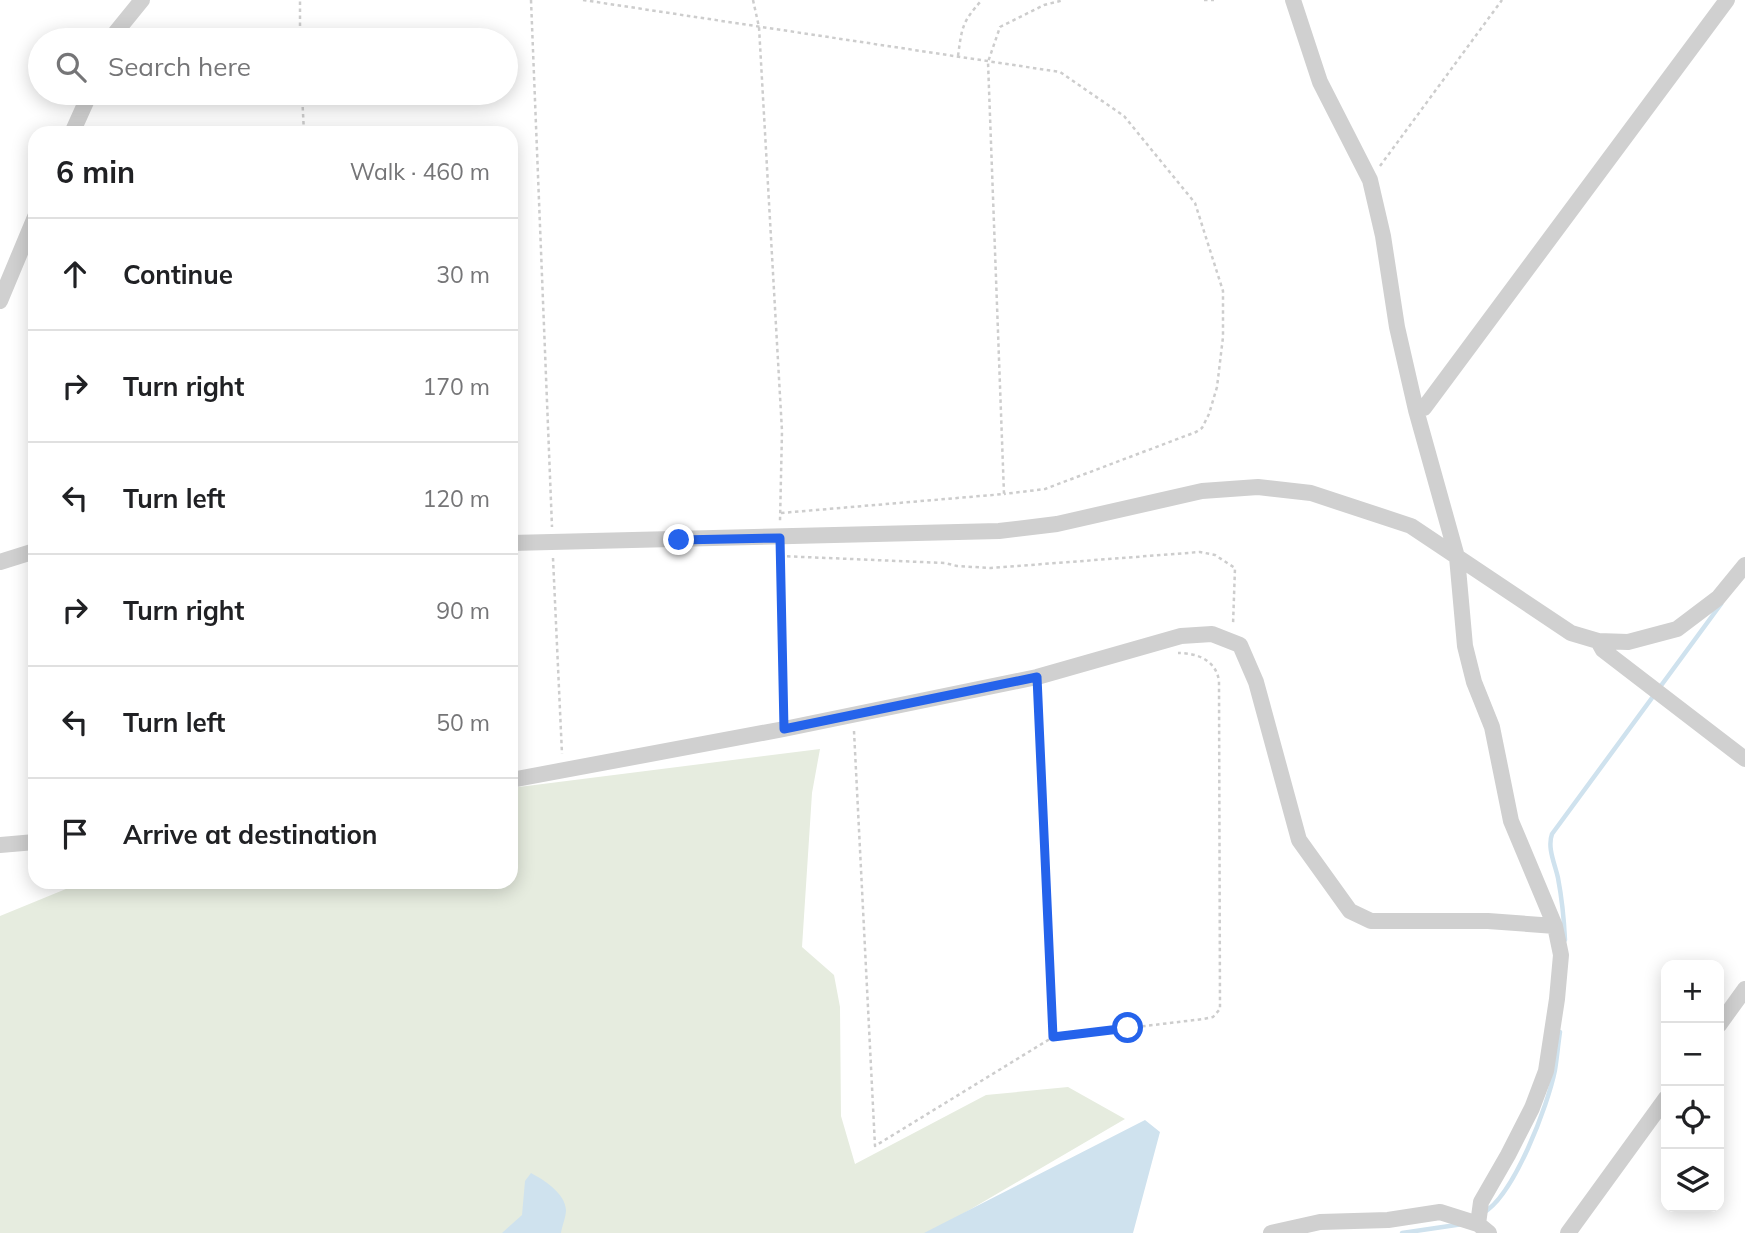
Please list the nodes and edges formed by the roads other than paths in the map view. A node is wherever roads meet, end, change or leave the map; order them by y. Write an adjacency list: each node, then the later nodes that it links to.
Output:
1 (142, 0): 4 (street)
2 (1293, 0): 9 (street)
3 (1727, 0): 9 (street)
4 (119, 28)
5 (85, 105): 6 (street)
6 (75, 126)
7 (28, 234): 8 (street)
8 (0, 301)
9 (1416, 410): 12 (street)
10 (518, 542): 12 (street)
11 (28, 553): 13 (street)
12 (1457, 557): 15 (street); 20 (street)
13 (0, 562)
14 (1745, 565): 15 (street)
15 (1598, 641): 16 (street)
16 (1745, 759)
17 (518, 778): 20 (street)
18 (28, 843): 19 (street)
19 (0, 845)
20 (1555, 926): 25 (street)
21 (1745, 989): 22 (street)
22 (1720, 1023)
23 (1661, 1105): 27 (street)
24 (1345, 1228): 25 (street); 26 (street)
25 (1484, 1228)
26 (1271, 1233)
27 (1568, 1233)

